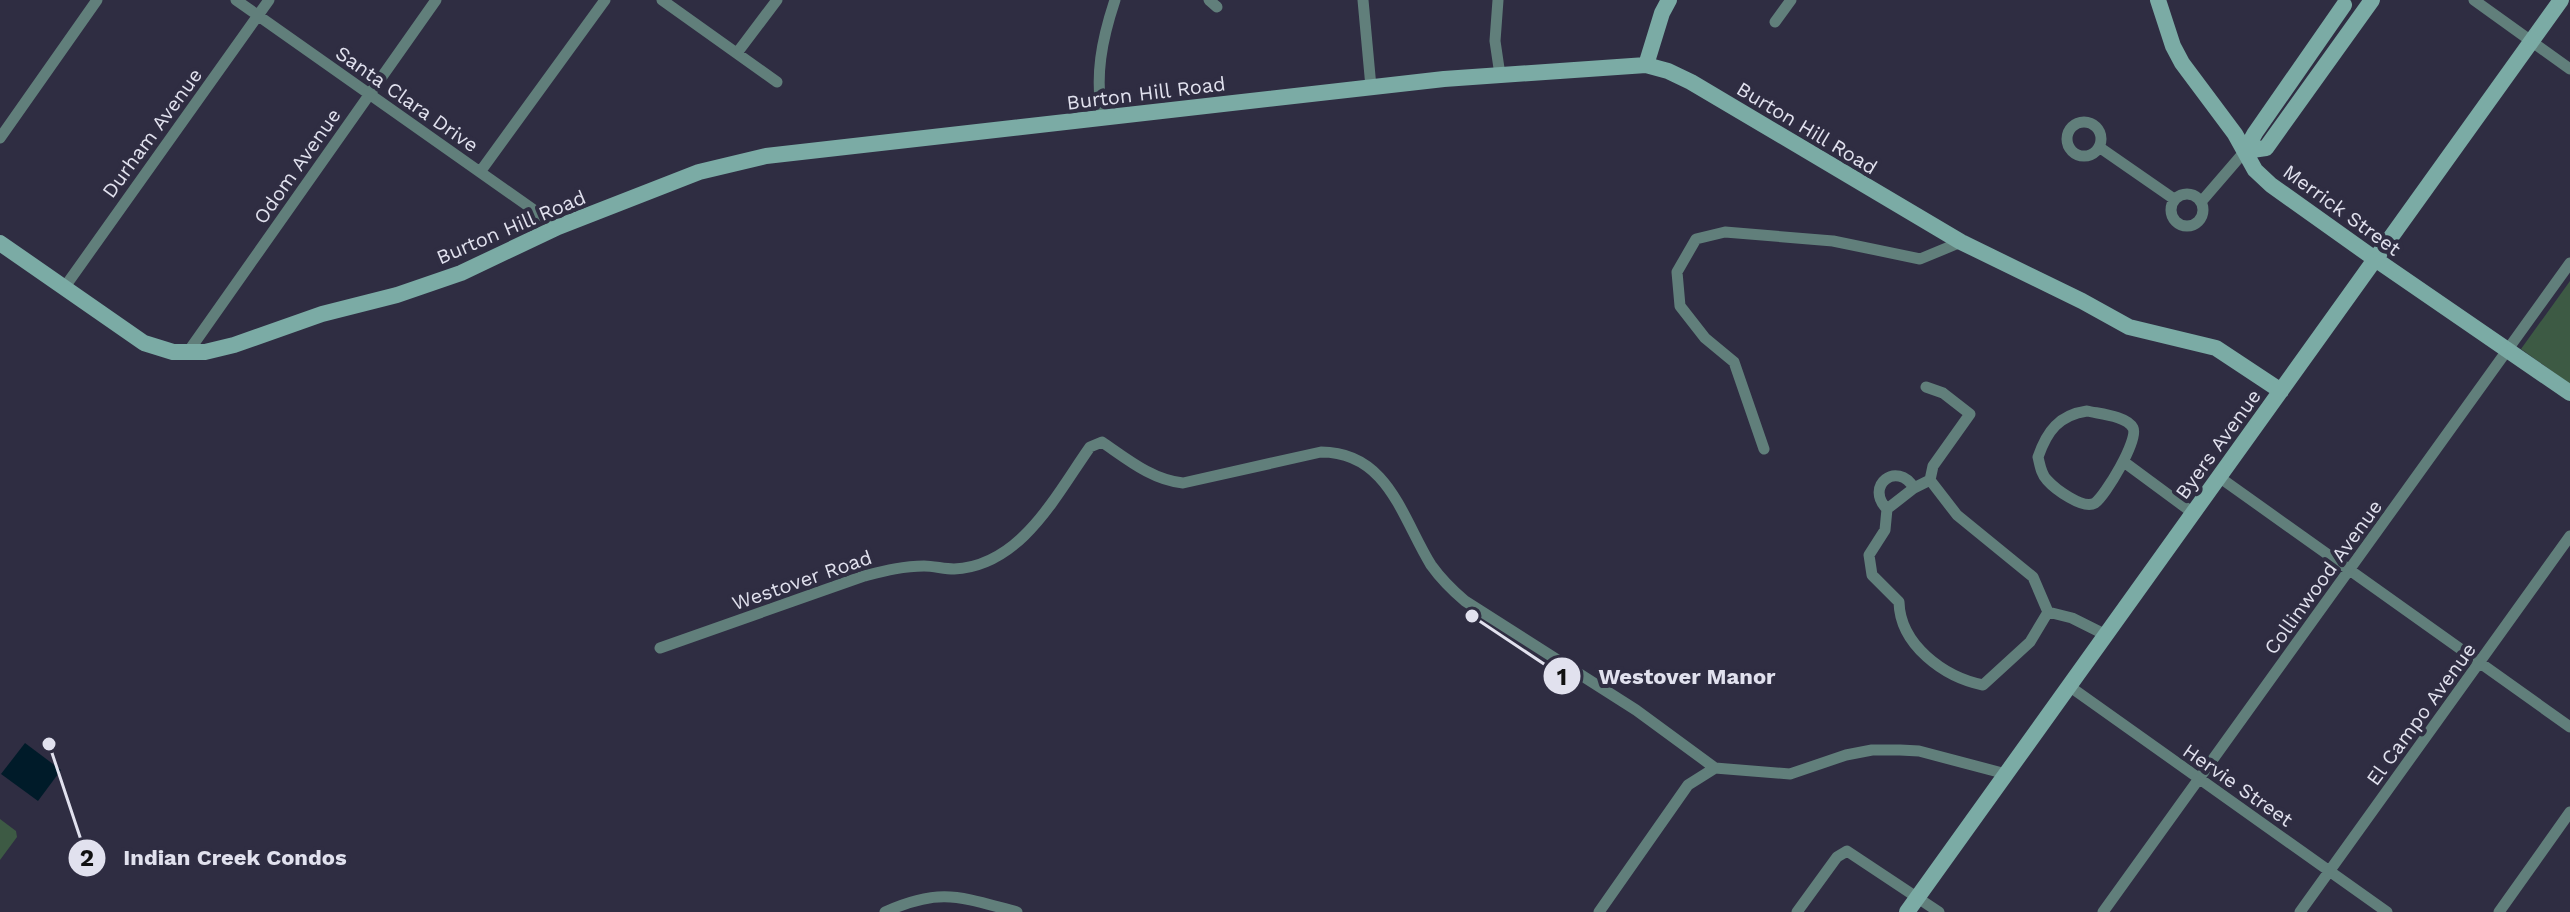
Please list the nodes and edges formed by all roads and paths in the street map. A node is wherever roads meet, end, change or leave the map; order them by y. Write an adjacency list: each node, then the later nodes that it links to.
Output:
1 (97, 0): 30 (street)
2 (236, 0): 18 (street, Santa Clara Drive)
3 (269, 0): 18 (street, Durham Avenue)
4 (436, 0): 28 (street, Odom Avenue)
5 (605, 0): 33 (street)
6 (662, 0): 21 (street)
7 (777, 0): 21 (street)
8 (1115, 0): 29 (street)
9 (1363, 0): 27 (street)
10 (1498, 0): 25 (street)
11 (1669, 0): 23 (street)
12 (1791, 0): 19 (street)
13 (2158, 0): 32 (street, Merrick Street)
14 (2372, 0): 22 (street)
15 (2474, 0): 20 (street)
16 (2561, 0): 20 (street, Byers Avenue)
17 (2344, 2): 22 (street); 32 (street)
18 (258, 16): 28 (street, Santa Clara Drive); 41 (street, Durham Avenue)
19 (1775, 22)
20 (2532, 41): 24 (street); 39 (street, Byers Avenue)
21 (737, 53): 26 (street)
22 (2331, 57): 32 (street)
23 (1646, 65): 25 (street, Burton Hill Road); 37 (street, Burton Hill Road)
24 (2570, 69)
25 (1500, 75): 27 (street, Burton Hill Road)
26 (777, 82)
27 (1371, 87): 29 (street, Burton Hill Road)
28 (370, 94): 33 (street, Santa Clara Drive); 43 (street, Odom Avenue)
29 (1103, 118): 36 (street, Burton Hill Road)
30 (0, 138)
31 (2099, 147): 34 (street)
32 (2245, 151): 35 (street); 39 (street, Merrick Street)
33 (480, 172): 36 (street, Santa Clara Drive)
34 (2174, 199): 35 (street); 35 (street)
35 (2201, 202)
36 (558, 227): 43 (street, Burton Hill Road)
37 (1961, 242): 45 (street, Burton Hill Road); 47 (street)
38 (0, 243): 41 (street, Burton Hill Road)
39 (2375, 259): 42 (street, Merrick Street); 45 (street, Byers Avenue)
40 (2570, 263): 42 (street, Collinwood Avenue)
41 (64, 288): 43 (street, Burton Hill Road)
42 (2509, 349): 46 (street, Merrick Street); 55 (street, Collinwood Avenue)
43 (188, 352)
44 (1926, 387): 50 (street)
45 (2281, 391): 49 (street, Byers Avenue)
46 (2570, 393)
47 (1764, 449)
48 (2124, 462): 48 (street); 53 (street)
49 (2219, 477): 53 (street, Byers Avenue); 55 (street)
50 (1930, 480): 51 (street); 56 (street)
51 (1914, 488): 52 (street); 52 (street)
52 (1887, 509): 56 (street)
53 (2193, 513): 57 (street, Byers Avenue)
54 (2570, 536): 59 (street, El Campo Avenue)
55 (2349, 569): 59 (street); 64 (street, Collinwood Avenue)
56 (2048, 612): 57 (street)
57 (2106, 635): 60 (street, Byers Avenue)
58 (660, 648): 62 (street, Westover Road)
59 (2480, 662): 61 (street); 66 (street, El Campo Avenue)
60 (2069, 686): 63 (street, Byers Avenue); 64 (street, Hervie Street)
61 (2570, 727)
62 (1715, 768): 63 (street); 70 (street)
63 (2006, 774): 67 (street, Byers Avenue)
64 (2199, 780): 66 (street, Hervie Street); 74 (street, Collinwood Avenue)
65 (2570, 812): 77 (street)
66 (2329, 871): 75 (street, El Campo Avenue); 76 (street, Hervie Street)
67 (1918, 897): 71 (street); 72 (street, Byers Avenue); 73 (street)
68 (885, 912): 69 (street)
69 (1017, 912)
70 (1599, 912)
71 (1797, 912)
72 (1907, 912)
73 (1939, 912)
74 (2103, 912)
75 (2300, 912)
76 (2387, 912)
77 (2499, 912)

